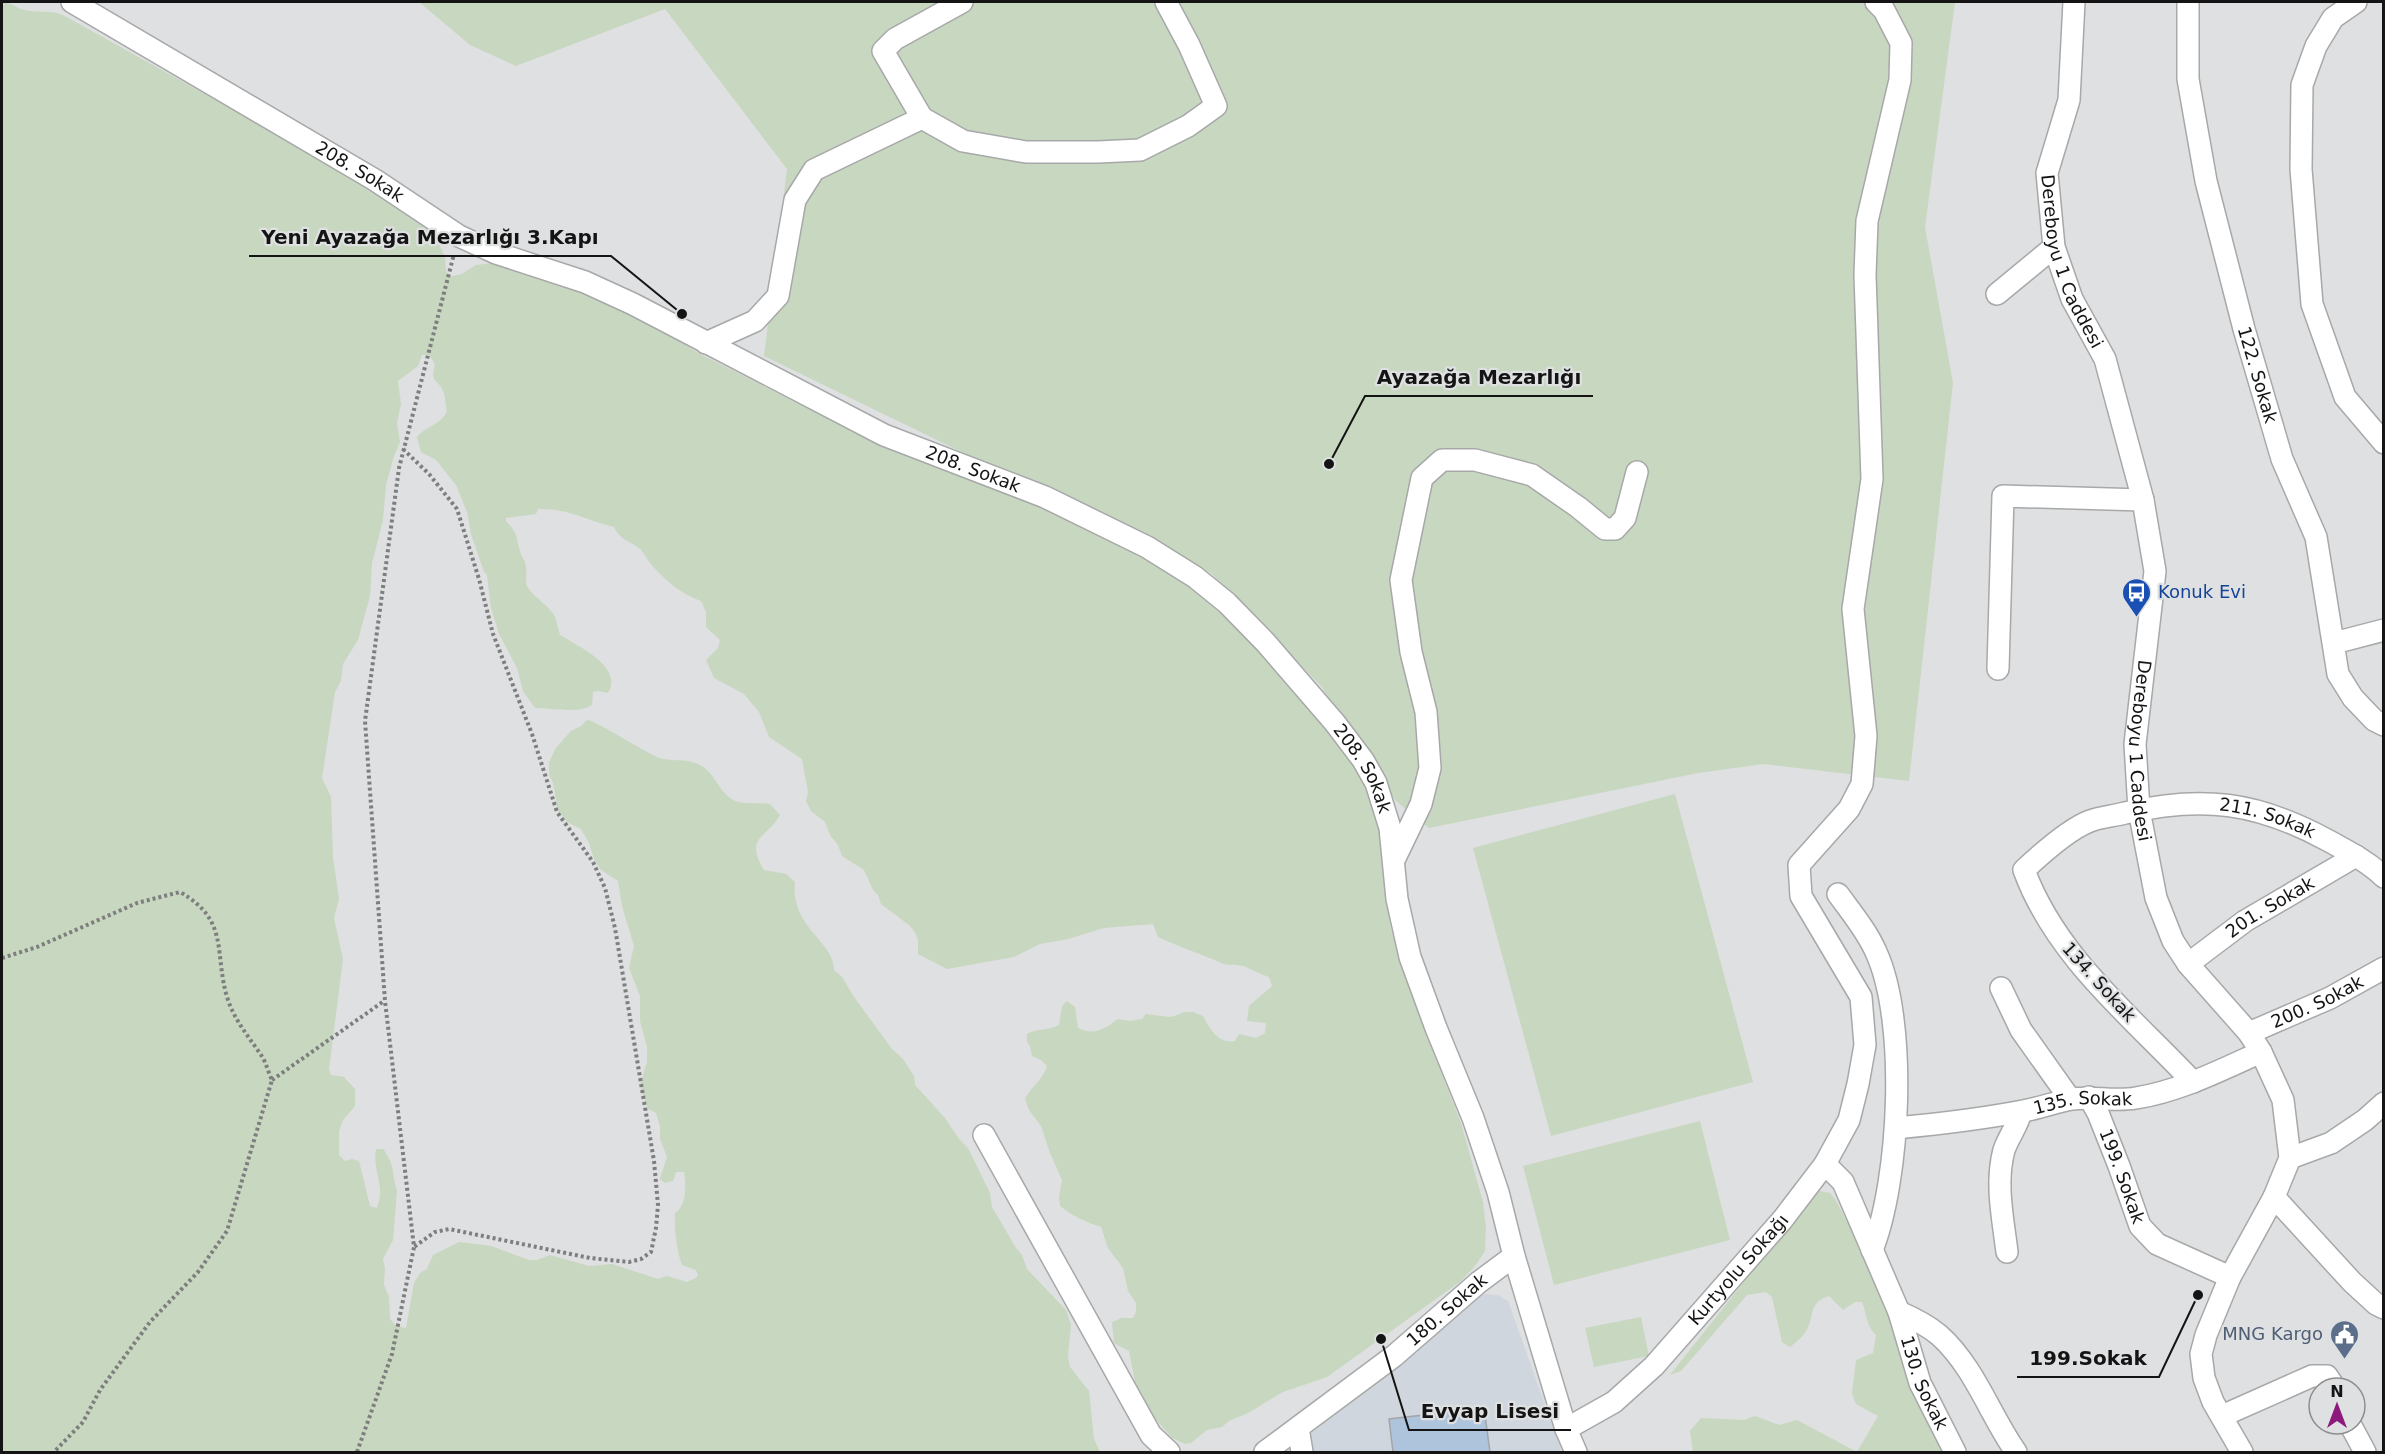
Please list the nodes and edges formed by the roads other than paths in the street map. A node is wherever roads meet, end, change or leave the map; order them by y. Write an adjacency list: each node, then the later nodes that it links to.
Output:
1 (72, 2): 11 (street, 208. Sokak)
2 (962, 2): 8 (street)
3 (1166, 2): 8 (street)
4 (1876, 2): 37 (street, Kurtyolu Sokağı)
5 (2074, 2): 9 (street, Dereboyu 1 Caddesi)
6 (2188, 2): 16 (street, 122. Sokak)
7 (2356, 2): 12 (street)
8 (922, 118): 11 (street)
9 (2054, 246): 10 (street); 14 (street, Dereboyu 1 Caddesi)
10 (1997, 294)
11 (706, 343): 21 (street, 208. Sokak)
12 (2384, 443)
13 (1637, 472): 21 (street)
14 (2142, 500): 17 (street); 19 (street, Dereboyu 1 Caddesi)
15 (2384, 630): 16 (street)
16 (2334, 643): 18 (street, 122. Sokak)
17 (1998, 669)
18 (2384, 725)
19 (2139, 810): 20 (street, 211. Sokak); 22 (street, 211. Sokak); 25 (street, Dereboyu 1 Caddesi)
20 (2356, 856): 23 (street, 211. Sokak); 25 (street, 201. Sokak)
21 (1394, 860): 41 (street, 208. Sokak)
22 (2024, 870): 30 (street, 134. Sokak)
23 (2384, 878)
24 (1838, 894): 34 (street)
25 (2188, 964): 28 (street, Dereboyu 1 Caddesi)
26 (2384, 968): 28 (street, 200. Sokak)
27 (2001, 987): 31 (street, 199. Sokak)
28 (2249, 1033): 29 (street, Dereboyu 1 Caddesi)
29 (2261, 1052): 30 (street, 135. Sokak); 36 (street, Dereboyu 1 Caddesi)
30 (2193, 1082): 31 (street, 135. Sokak)
31 (2079, 1098): 33 (street, 135. Sokak); 42 (street, 199. Sokak)
32 (2384, 1102): 36 (street)
33 (2021, 1112): 34 (street, 135. Sokak); 40 (street)
34 (1896, 1128): 39 (street)
35 (984, 1135): 50 (street)
36 (2290, 1158): 38 (street, Dereboyu 1 Caddesi)
37 (1825, 1164): 39 (street); 48 (street, Kurtyolu Sokağı)
38 (2274, 1197): 42 (street, Dereboyu 1 Caddesi); 43 (street)
39 (1872, 1250): 44 (street)
40 (2007, 1252)
41 (1514, 1256): 47 (street, 180. Sokak); 48 (street, 208. Sokak)
42 (2230, 1277): 46 (street, Dereboyu 1 Caddesi)
43 (2384, 1308)
44 (1899, 1312): 54 (street, 130. Sokak); 55 (street)
45 (2307, 1378): 46 (street)
46 (2222, 1416): 56 (street, Dereboyu 1 Caddesi)
47 (1298, 1428): 51 (street, 180. Sokak); 52 (street)
48 (1566, 1429): 53 (street, 208. Sokak)
49 (2356, 1436): 57 (street)
50 (1169, 1452)
51 (1265, 1452)
52 (1302, 1452)
53 (1576, 1452)
54 (1955, 1452)
55 (2016, 1452)
56 (2242, 1452)
57 (2365, 1452)

